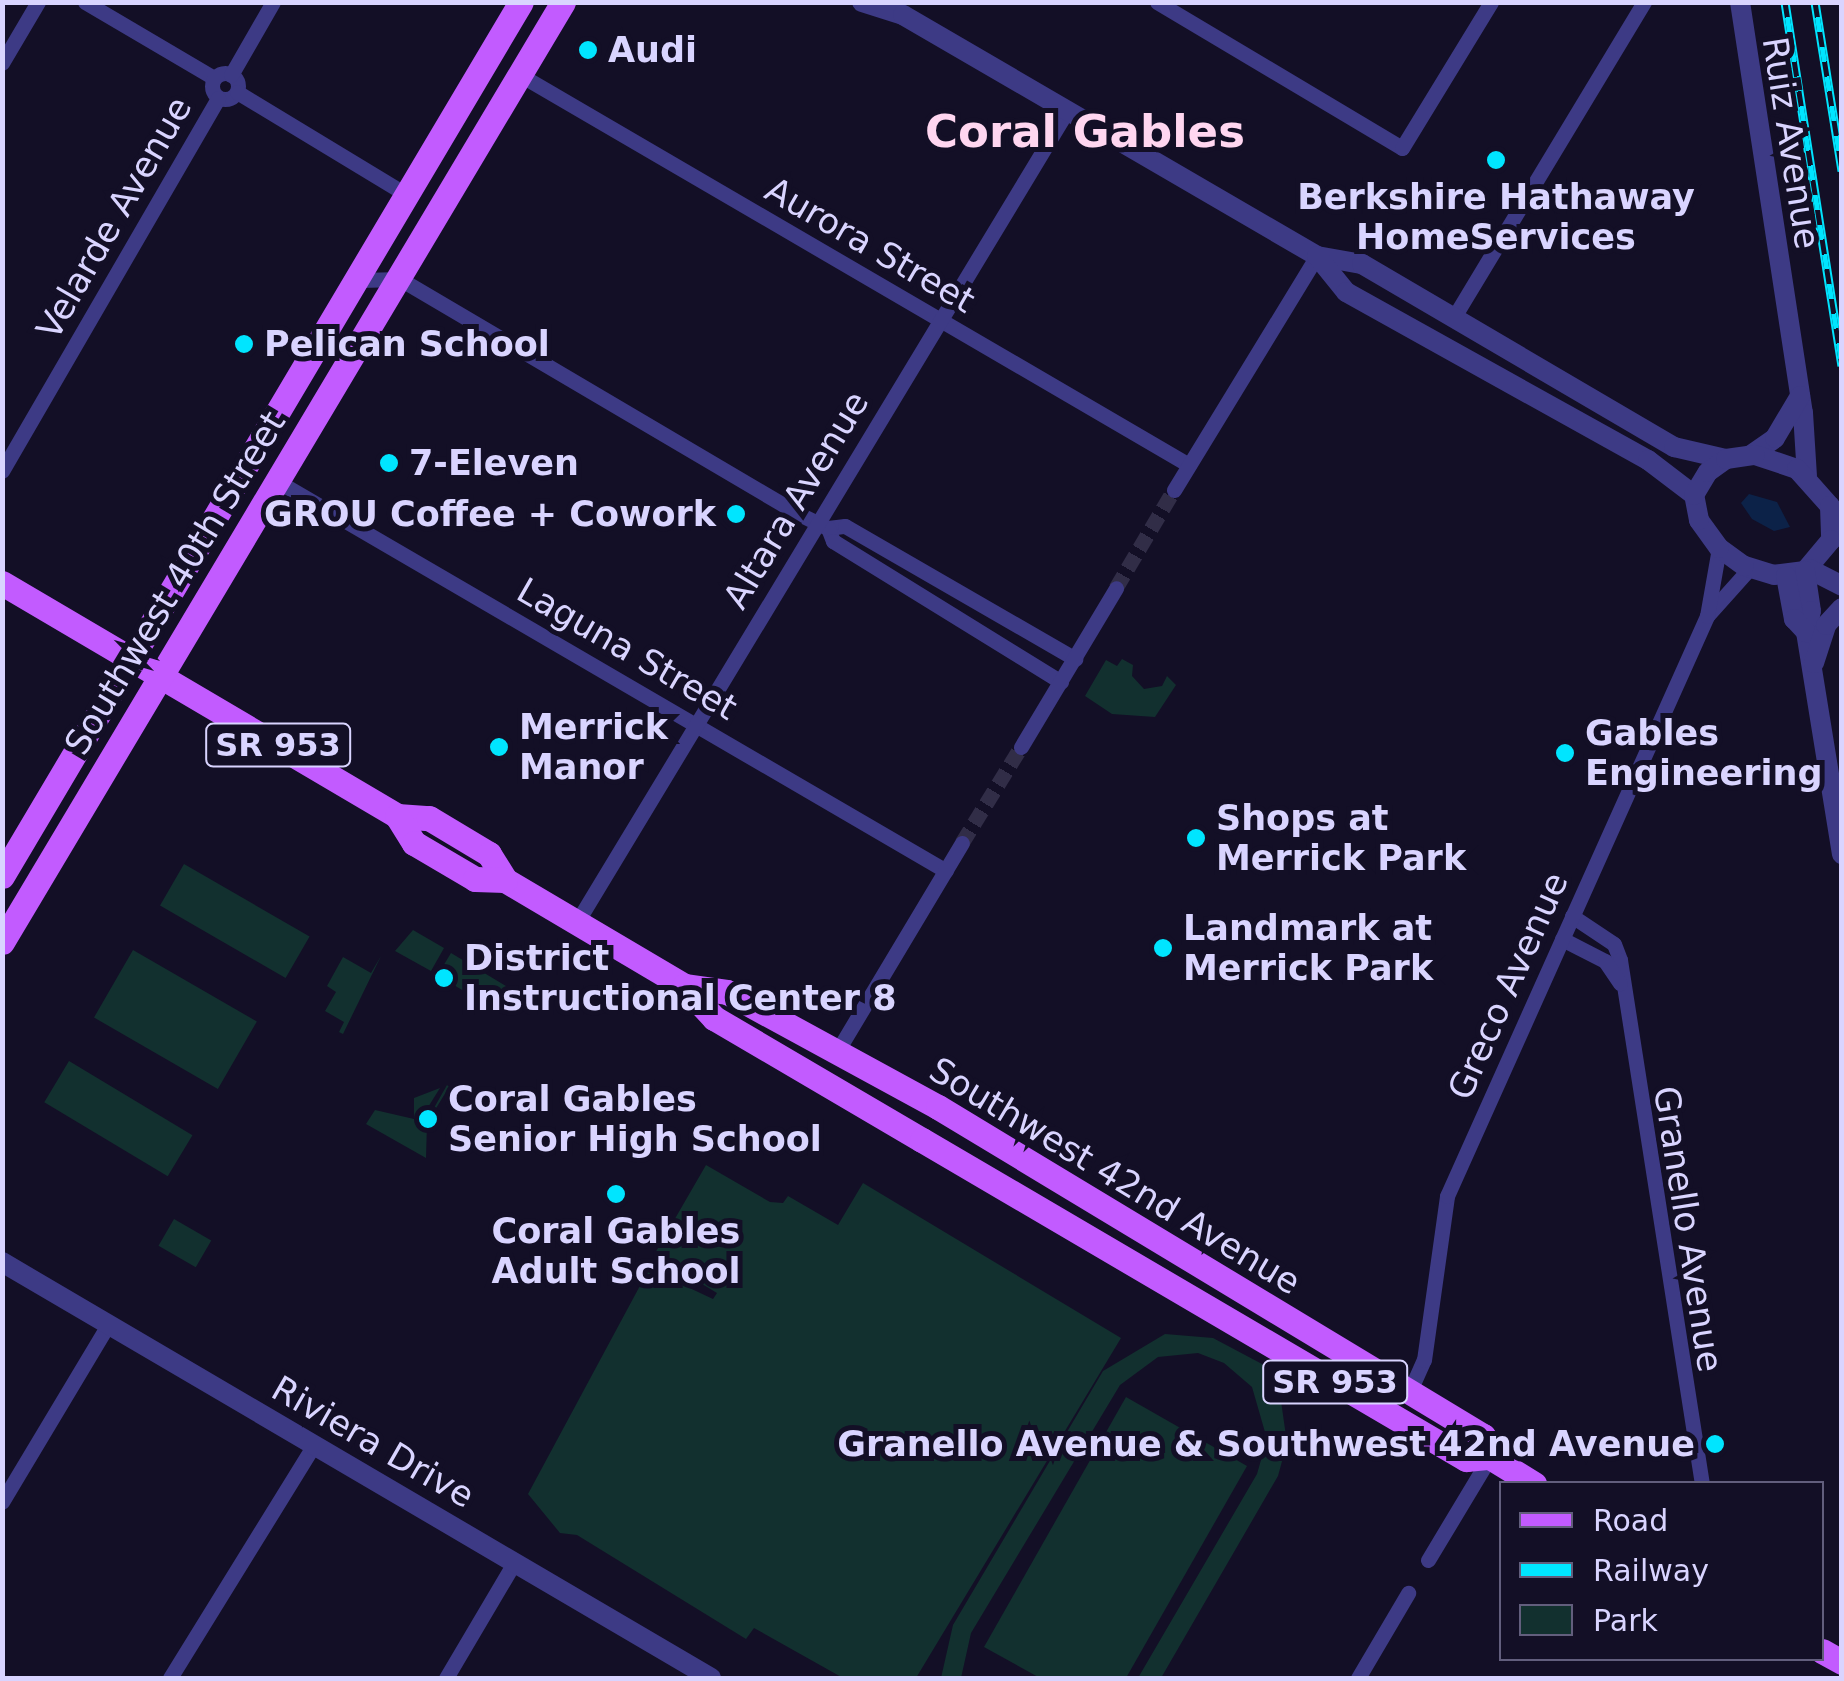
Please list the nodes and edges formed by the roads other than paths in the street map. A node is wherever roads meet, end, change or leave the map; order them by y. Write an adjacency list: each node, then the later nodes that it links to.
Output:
1 (38, 2): 12 (street)
2 (85, 2): 15 (street)
3 (273, 2): 13 (street, Velarde Avenue)
4 (521, 2): 19 (main road, Southwest 40th Street)
5 (563, 2): 14 (main road, Southwest 40th Street)
6 (862, 2): 11 (street)
7 (1490, 2): 9 (street)
8 (1644, 2): 23 (street)
9 (1165, 5)
10 (1737, 8): 25 (street, Ruiz Avenue)
11 (898, 9): 18 (street)
12 (2, 63)
13 (231, 74): 15 (street); 16 (street)
14 (522, 76): 21 (main road, Southwest 40th Street); 24 (street, Aurora Street)
15 (214, 78): 17 (street)
16 (237, 92): 17 (street); 19 (street)
17 (218, 98): 29 (street, Velarde Avenue)
18 (1067, 111): 20 (street); 24 (street, Altara Avenue)
19 (409, 196): 22 (main road, Southwest 40th Street)
20 (1317, 256): 23 (street); 28 (street); 33 (street)
21 (400, 279): 22 (street); 31 (main road, Southwest 40th Street); 35 (street)
22 (360, 280): 46 (main road, Southwest 40th Street)
23 (1454, 317): 27 (street)
24 (940, 320): 28 (street, Aurora Street); 35 (street, Altara Avenue)
25 (1800, 396): 26 (street); 30 (street, Ruiz Avenue)
26 (1751, 456): 27 (street); 30 (street)
27 (1726, 459): 33 (street)
28 (1189, 465): 32 (street)
29 (2, 471)
30 (1807, 476): 34 (street)
31 (277, 481): 49 (main road, Southwest 40th Street); 51 (street, Laguna Street)
32 (1174, 490)
33 (1694, 496): 36 (street)
34 (1837, 521): 38 (street)
35 (823, 525): 43 (street); 45 (street); 51 (street, Altara Avenue)
36 (1719, 548): 37 (street); 44 (street, Greco Avenue)
37 (1750, 568): 38 (street); 44 (street, Greco Avenue)
38 (1800, 572): 40 (street); 48 (street)
39 (2, 583): 46 (main road, Southwest 42nd Avenue / SR 953)
40 (1842, 586)
41 (1116, 588): 47 (street)
42 (1842, 608): 48 (street)
43 (998, 614): 45 (street); 47 (street)
44 (1707, 616): 57 (street, Greco Avenue)
45 (985, 635): 50 (street)
46 (130, 658): 49 (main road, Southwest 42nd Avenue / SR 953); 56 (main road, Southwest 40th Street)
47 (1075, 659): 50 (street)
48 (1812, 670): 54 (street)
49 (160, 674): 58 (main road, Southwest 42nd Avenue / SR 953); 60 (main road, Southwest 40th Street)
50 (1060, 682): 52 (street)
51 (696, 724): 55 (street, Laguna Street); 58 (street, Altara Avenue)
52 (1021, 747)
53 (962, 843): 55 (street)
54 (1842, 854)
55 (946, 870): 63 (street)
56 (2, 876)
57 (1572, 916): 59 (street, Greco Avenue); 61 (street, Granello Avenue)
58 (577, 922): 62 (main road, Southwest 42nd Avenue / SR 953)
59 (1562, 939): 61 (street); 68 (street, Greco Avenue)
60 (2, 942)
61 (1620, 983): 72 (street, Granello Avenue)
62 (684, 986): 63 (main road, Southwest 42nd Avenue / SR 953); 66 (main road, Southwest 42nd Avenue / SR 953)
63 (835, 1055): 65 (main road, Southwest 42nd Avenue / SR 953)
64 (2, 1262): 67 (street, Riviera Drive)
65 (1201, 1264): 66 (main road); 68 (main road, Southwest 42nd Avenue / SR 953)
66 (1184, 1294): 70 (main road, Southwest 42nd Avenue / SR 953)
67 (108, 1325): 69 (street, Riviera Drive); 73 (street)
68 (1409, 1392): 70 (main road, Southwest 42nd Avenue / SR 953)
69 (314, 1446): 75 (street, Riviera Drive); 77 (street)
70 (1490, 1457): 71 (main road, Southwest 42nd Avenue / SR 953); 74 (street)
71 (1529, 1481)
72 (1702, 1481)
73 (2, 1502)
74 (1428, 1560)
75 (514, 1563): 78 (street); 79 (street, Riviera Drive)
76 (1408, 1593): 80 (street)
77 (170, 1678)
78 (446, 1678)
79 (711, 1678)
80 (1358, 1678)

